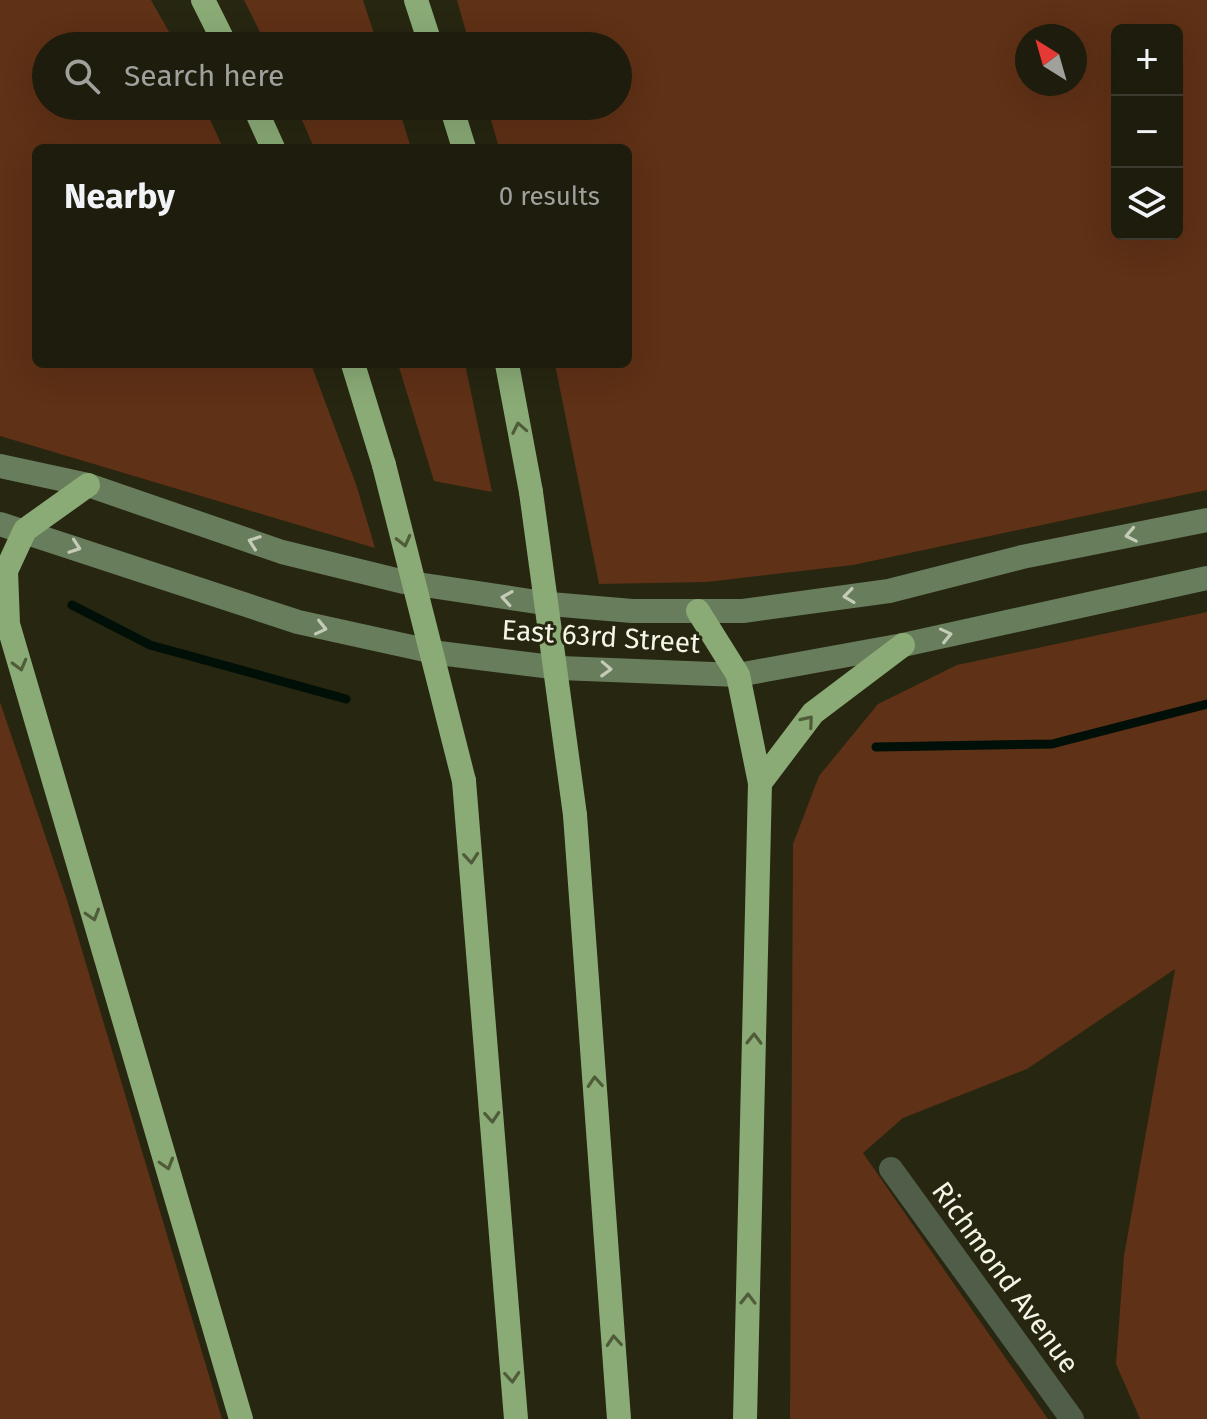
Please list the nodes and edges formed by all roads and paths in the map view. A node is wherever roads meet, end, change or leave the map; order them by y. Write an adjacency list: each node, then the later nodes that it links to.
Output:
1 (203, 0): 3 (highway)
2 (416, 0): 4 (highway)
3 (219, 32)
4 (426, 32)
5 (260, 120): 7 (highway)
6 (455, 120): 8 (highway)
7 (271, 144)
8 (463, 144)
9 (354, 368): 23 (highway, one-way to 23, bridge)
10 (508, 368): 24 (highway, one-way to 10, bridge)
11 (0, 466): 12 (main road, East 63rd Street)
12 (88, 485): 15 (highway); 17 (main road, East 63rd Street, one-way to 12)
13 (1207, 520): 17 (main road, East 63rd Street, one-way to 17)
14 (0, 524): 15 (main road, East 63rd Street)
15 (25, 530): 19 (main road, East 63rd Street, one-way to 19); 22 (highway, one-way to 22)
16 (1207, 578): 18 (main road, East 63rd Street, one-way to 16)
17 (698, 611): 19 (highway)
18 (903, 645): 19 (main road, East 63rd Street); 20 (highway, one-way to 18)
19 (738, 675): 20 (highway)
20 (760, 783): 25 (highway, one-way to 20)
21 (891, 1169): 26 (street, Richmond Avenue)
22 (241, 1419)
23 (516, 1419)
24 (619, 1419)
25 (745, 1419)
26 (1072, 1419)

